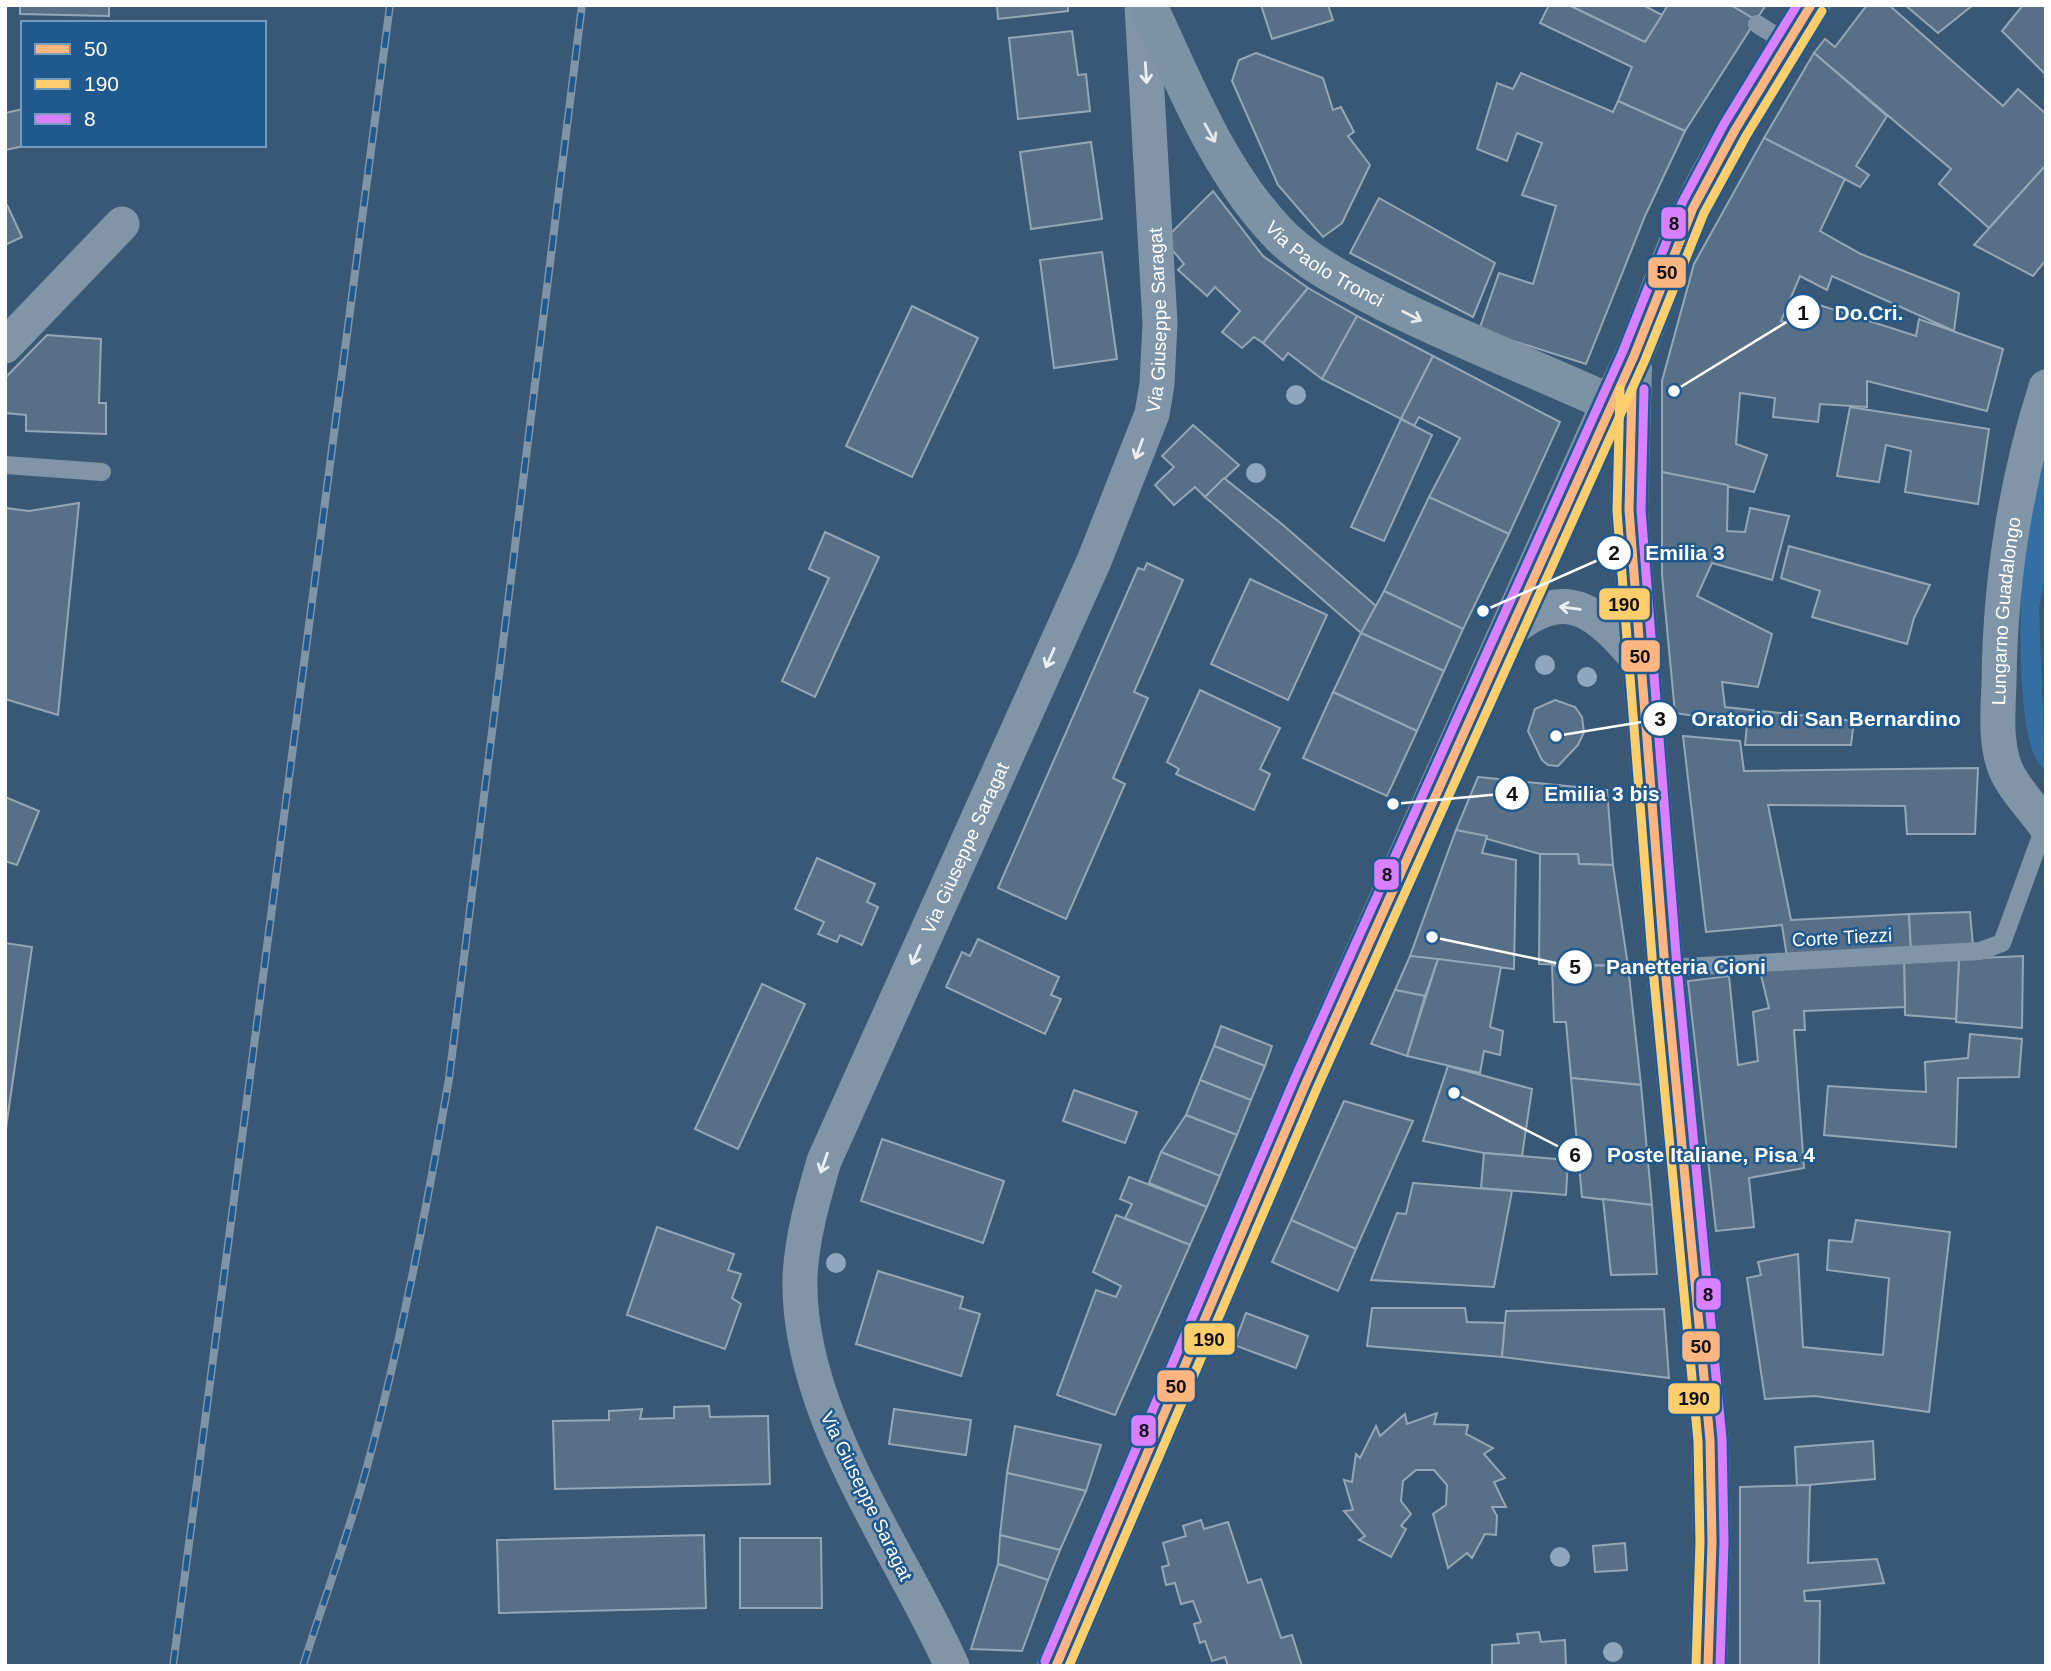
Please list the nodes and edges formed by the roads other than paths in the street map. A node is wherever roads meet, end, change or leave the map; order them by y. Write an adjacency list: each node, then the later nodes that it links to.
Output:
1 (1142, 5): 17 (street, Via Giuseppe Saragat, one-way to 17)
2 (1148, 5): 10 (main road, Via Paolo Tronci, one-way to 10)
3 (1811, 5): 5 (main road)
4 (1756, 24): 5 (lane)
5 (1789, 44): 8 (main road)
6 (122, 225): 7 (street)
7 (5, 346)
8 (1633, 363): 10 (main road); 14 (main road)
9 (2046, 387): 15 (street, Lungarno Guadalongo)
10 (1609, 404): 13 (main road)
11 (5, 465): 12 (lane)
12 (102, 472)
13 (1506, 634): 14 (street, one-way to 13); 18 (main road)
14 (1641, 663): 16 (main road)
15 (2045, 824): 16 (lane, Corte Tiezzi)
16 (1665, 968): 19 (main road)
17 (952, 1666)
18 (1056, 1666)
19 (1708, 1666)

